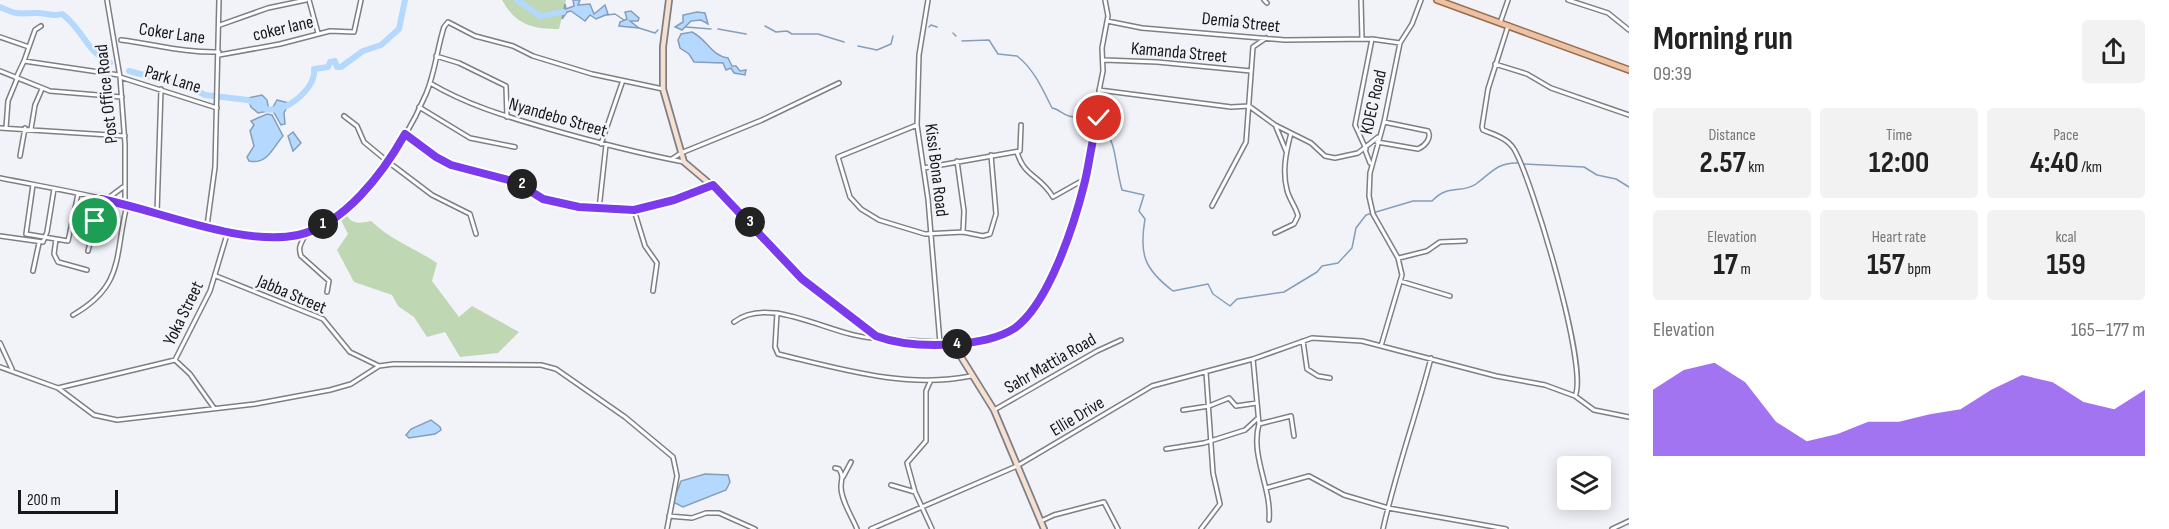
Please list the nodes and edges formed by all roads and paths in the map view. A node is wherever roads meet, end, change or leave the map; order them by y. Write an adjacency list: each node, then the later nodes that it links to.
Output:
1 (107, 0): 35 (street, Post Office Road)
2 (219, 0): 15 (street)
3 (308, 0): 15 (street); 19 (street)
4 (361, 0): 19 (street, coker lane)
5 (669, 0): 41 (main road)
6 (928, 0): 52 (street, Kissi Bona Road)
7 (1105, 0): 13 (street)
8 (1361, 0): 22 (street)
9 (1421, 0): 25 (street, KDEC Road)
10 (1437, 0): 14 (main road)
11 (1508, 0): 14 (street)
12 (1568, 0): 18 (street)
13 (1107, 21): 21 (street, Demia Street); 29 (street)
14 (1500, 23): 17 (main road)
15 (220, 24): 27 (street)
16 (41, 26): 26 (street)
17 (1508, 26): 31 (street); 32 (main road)
18 (1629, 30)
19 (318, 33): 27 (street, coker lane)
20 (0, 37): 26 (street)
21 (1266, 38): 22 (street, Demia Street); 34 (street)
22 (1362, 39): 23 (street, Demia Street)
23 (1372, 39): 25 (street, Demia Street); 66 (street)
24 (121, 40): 27 (street, Coker Lane)
25 (1400, 43): 51 (street, KDEC Road)
26 (29, 47): 30 (street)
27 (219, 53): 47 (street)
28 (435, 56): 37 (street); 38 (street); 50 (street)
29 (1104, 60): 34 (street, Kamanda Street); 43 (street)
30 (24, 61): 35 (street, Park Lane); 36 (street)
31 (1495, 64): 48 (street); 134 (street)
32 (1629, 70)
33 (0, 71): 36 (street)
34 (1251, 71): 45 (street)
35 (120, 76): 42 (street, Park Lane); 44 (street, Post Office Road)
36 (17, 78): 40 (street); 56 (street)
37 (430, 83): 46 (street); 50 (street, Nyandebo Street)
38 (623, 83): 41 (street); 64 (street)
39 (839, 83): 69 (street)
40 (42, 89): 44 (street); 58 (street)
41 (663, 89): 69 (main road)
42 (161, 90): 47 (street, Park Lane); 91 (street)
43 (1099, 90): 45 (street); 79 (street)
44 (122, 97): 61 (street, Post Office Road)
45 (1249, 106): 54 (street); 88 (street)
46 (419, 107): 60 (street); 65 (street)
47 (217, 108): 92 (street)
48 (1629, 115)
49 (344, 116): 73 (street)
50 (507, 117): 64 (street, Nyandebo Street)
51 (1384, 122): 62 (street, KDEC Road); 63 (street)
52 (917, 125): 77 (street, Kissi Bona Road); 98 (street)
53 (1021, 125): 68 (street)
54 (1275, 125): 59 (street); 67 (street)
55 (0, 128): 56 (street)
56 (6, 128): 57 (street)
57 (25, 128): 58 (street); 71 (street)
58 (32, 129): 61 (street)
59 (1291, 133): 66 (street); 67 (street)
60 (405, 134): 73 (street); 89 (street)
61 (125, 136): 82 (street, Post Office Road)
62 (1378, 137): 63 (street, KDEC Road); 66 (street)
63 (1377, 142): 76 (street, KDEC Road)
64 (604, 144): 72 (street, Nyandebo Street); 89 (street)
65 (515, 147)
66 (1365, 150): 76 (street)
67 (1286, 151): 95 (street)
68 (1017, 152): 70 (street); 79 (street)
69 (681, 153): 72 (street); 75 (main road)
70 (991, 155): 74 (street); 94 (street)
71 (20, 156)
72 (672, 159): 75 (street, Nyandebo Street)
73 (387, 161): 96 (street); 97 (street)
74 (957, 161): 77 (street); 94 (street)
75 (684, 162): 81 (main road)
76 (1371, 165): 105 (street, KDEC Road)
77 (924, 168): 98 (street, Kissi Bona Road)
78 (0, 178): 80 (street)
79 (1085, 179): 120 (street)
80 (33, 185): 83 (street); 100 (street)
81 (713, 185): 90 (street); 116 (main road)
82 (124, 188): 85 (street); 86 (street); 87 (street, Post Office Road)
83 (54, 189): 84 (street); 100 (street)
84 (78, 194): 85 (street); 101 (street)
85 (103, 199): 86 (street); 104 (street)
86 (116, 202): 87 (street)
87 (126, 205): 91 (street); 114 (street, Post Office Road)
88 (1212, 206)
89 (599, 209): 90 (street)
90 (634, 210): 110 (street)
91 (158, 213): 92 (street)
92 (207, 226): 93 (street)
93 (228, 231): 96 (street); 108 (street, Yoka Street)
94 (963, 232): 98 (street)
95 (1275, 232)
96 (306, 233): 111 (street)
97 (476, 234)
98 (932, 235): 121 (street, Kissi Bona Road)
99 (0, 236): 103 (street)
100 (46, 238): 101 (street); 103 (street)
101 (56, 239): 106 (street)
102 (1465, 241): 105 (street)
103 (39, 243): 107 (street)
104 (88, 251)
105 (1398, 258): 109 (street)
106 (87, 270)
107 (33, 271)
108 (216, 276): 125 (street, Yoka Street); 126 (street, Jabba Street)
109 (1400, 281): 112 (street); 122 (street)
110 (653, 291)
111 (327, 292)
112 (1450, 296)
113 (777, 313): 115 (street); 116 (street); 132 (street)
114 (73, 315)
115 (734, 322)
116 (879, 338): 121 (main road)
117 (1121, 340): 138 (street, Sahr Mattia Road)
118 (1303, 341): 122 (street, Ellie Drive); 124 (street, Ellie Drive); 131 (street)
119 (0, 343): 128 (street)
120 (953, 344): 121 (main road); 130 (main road)
121 (940, 345)
122 (1381, 346): 123 (street, Ellie Drive)
123 (1431, 358): 134 (street, Ellie Drive); 154 (street)
124 (1253, 359): 129 (street, Ellie Drive); 135 (street)
125 (175, 360): 133 (street, Yoka Street); 137 (street)
126 (379, 366): 137 (street); 155 (street)
127 (0, 367): 128 (street)
128 (12, 370): 133 (street)
129 (1206, 372): 136 (street); 147 (street, Ellie Drive)
130 (971, 376): 132 (street); 138 (main road)
131 (1330, 378)
132 (930, 382): 152 (street)
133 (58, 388): 137 (street)
134 (1575, 396): 140 (street, Ellie Drive)
135 (1257, 403): 136 (street); 141 (street)
136 (1209, 406): 139 (street); 144 (street)
137 (214, 408)
138 (994, 410): 147 (main road)
139 (1183, 410)
140 (1627, 415)
141 (1257, 419): 142 (street); 144 (street)
142 (1259, 424): 143 (street); 151 (street)
143 (1294, 436)
144 (1211, 439): 145 (street); 166 (street)
145 (1166, 449)
146 (851, 462): 149 (street)
147 (1017, 466): 153 (street, Ellie Drive); 157 (main road)
148 (834, 468): 149 (street)
149 (843, 477): 161 (street)
150 (891, 485): 152 (street)
151 (1266, 488): 154 (street); 156 (street)
152 (915, 492): 153 (street)
153 (920, 506): 162 (street, Ellie Drive); 163 (street)
154 (1388, 508): 167 (street); 168 (street)
155 (669, 516): 159 (street); 160 (street)
156 (1269, 520)
157 (1041, 521): 164 (main road); 165 (street)
158 (1629, 521): 169 (street)
159 (753, 528)
160 (667, 529)
161 (858, 529)
162 (871, 529)
163 (932, 529)
164 (1044, 529)
165 (1118, 529)
166 (1201, 529)
167 (1383, 529)
168 (1506, 529)
169 (1612, 529)

